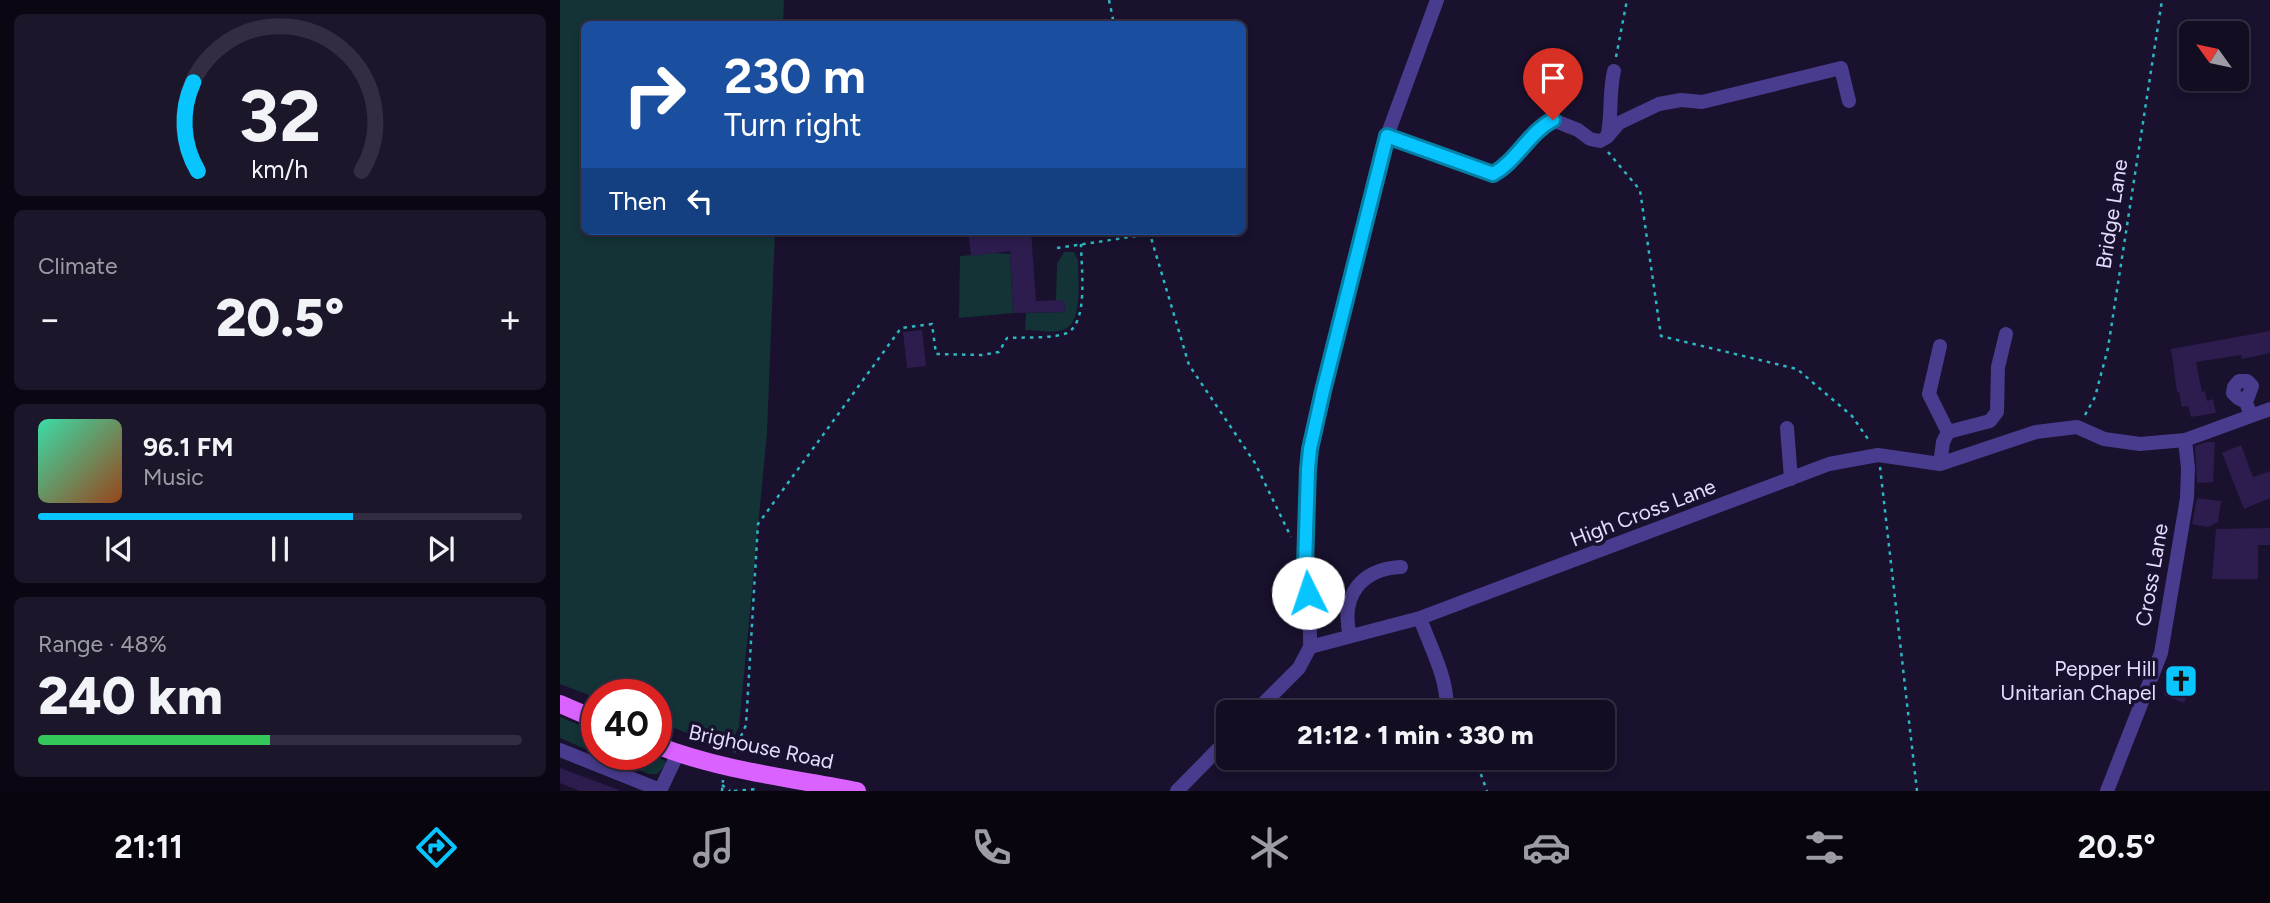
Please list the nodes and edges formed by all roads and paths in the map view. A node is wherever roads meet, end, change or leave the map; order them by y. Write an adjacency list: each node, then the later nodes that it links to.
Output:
1 (1109, 0): 5 (path)
2 (1437, 0): 8 (street)
3 (1626, 0): 6 (path)
4 (2162, 0): 17 (path, Bridge Lane)
5 (1113, 21)
6 (1614, 71): 9 (street)
7 (1849, 102): 9 (street)
8 (1387, 136): 9 (street); 28 (street)
9 (1603, 139): 21 (path)
10 (1133, 235): 12 (path)
11 (1151, 235): 24 (path)
12 (1081, 244): 13 (path); 37 (path)
13 (1057, 248)
14 (2006, 334): 19 (street)
15 (1941, 346): 19 (street)
16 (2270, 409): 20 (street)
17 (2077, 427): 20 (street); 22 (street, High Cross Lane)
18 (1787, 428): 23 (street)
19 (1948, 432): 22 (street)
20 (2185, 440): 47 (street, Cross Lane)
21 (1878, 455): 22 (street, High Cross Lane); 23 (street, High Cross Lane); 46 (path)
22 (1940, 464)
23 (1791, 479): 26 (street, High Cross Lane)
24 (1294, 543)
25 (1401, 567): 27 (street)
26 (1420, 618): 27 (street, High Cross Lane); 30 (street)
27 (1350, 636): 28 (street, High Cross Lane)
28 (1310, 647): 29 (street)
29 (1267, 700)
30 (1447, 700)
31 (560, 704): 32 (main road)
32 (581, 713)
33 (560, 750): 41 (street)
34 (672, 751): 36 (main road, Brighouse Road)
35 (1216, 751): 44 (street)
36 (677, 753): 37 (main road, Brighouse Road); 41 (street)
37 (730, 766): 43 (main road, Brighouse Road)
38 (1479, 770): 45 (path)
39 (722, 785): 42 (path)
40 (764, 789): 42 (path)
41 (660, 790)
42 (732, 791)
43 (857, 791)
44 (1177, 791)
45 (1487, 791)
46 (1917, 791)
47 (2107, 791)

